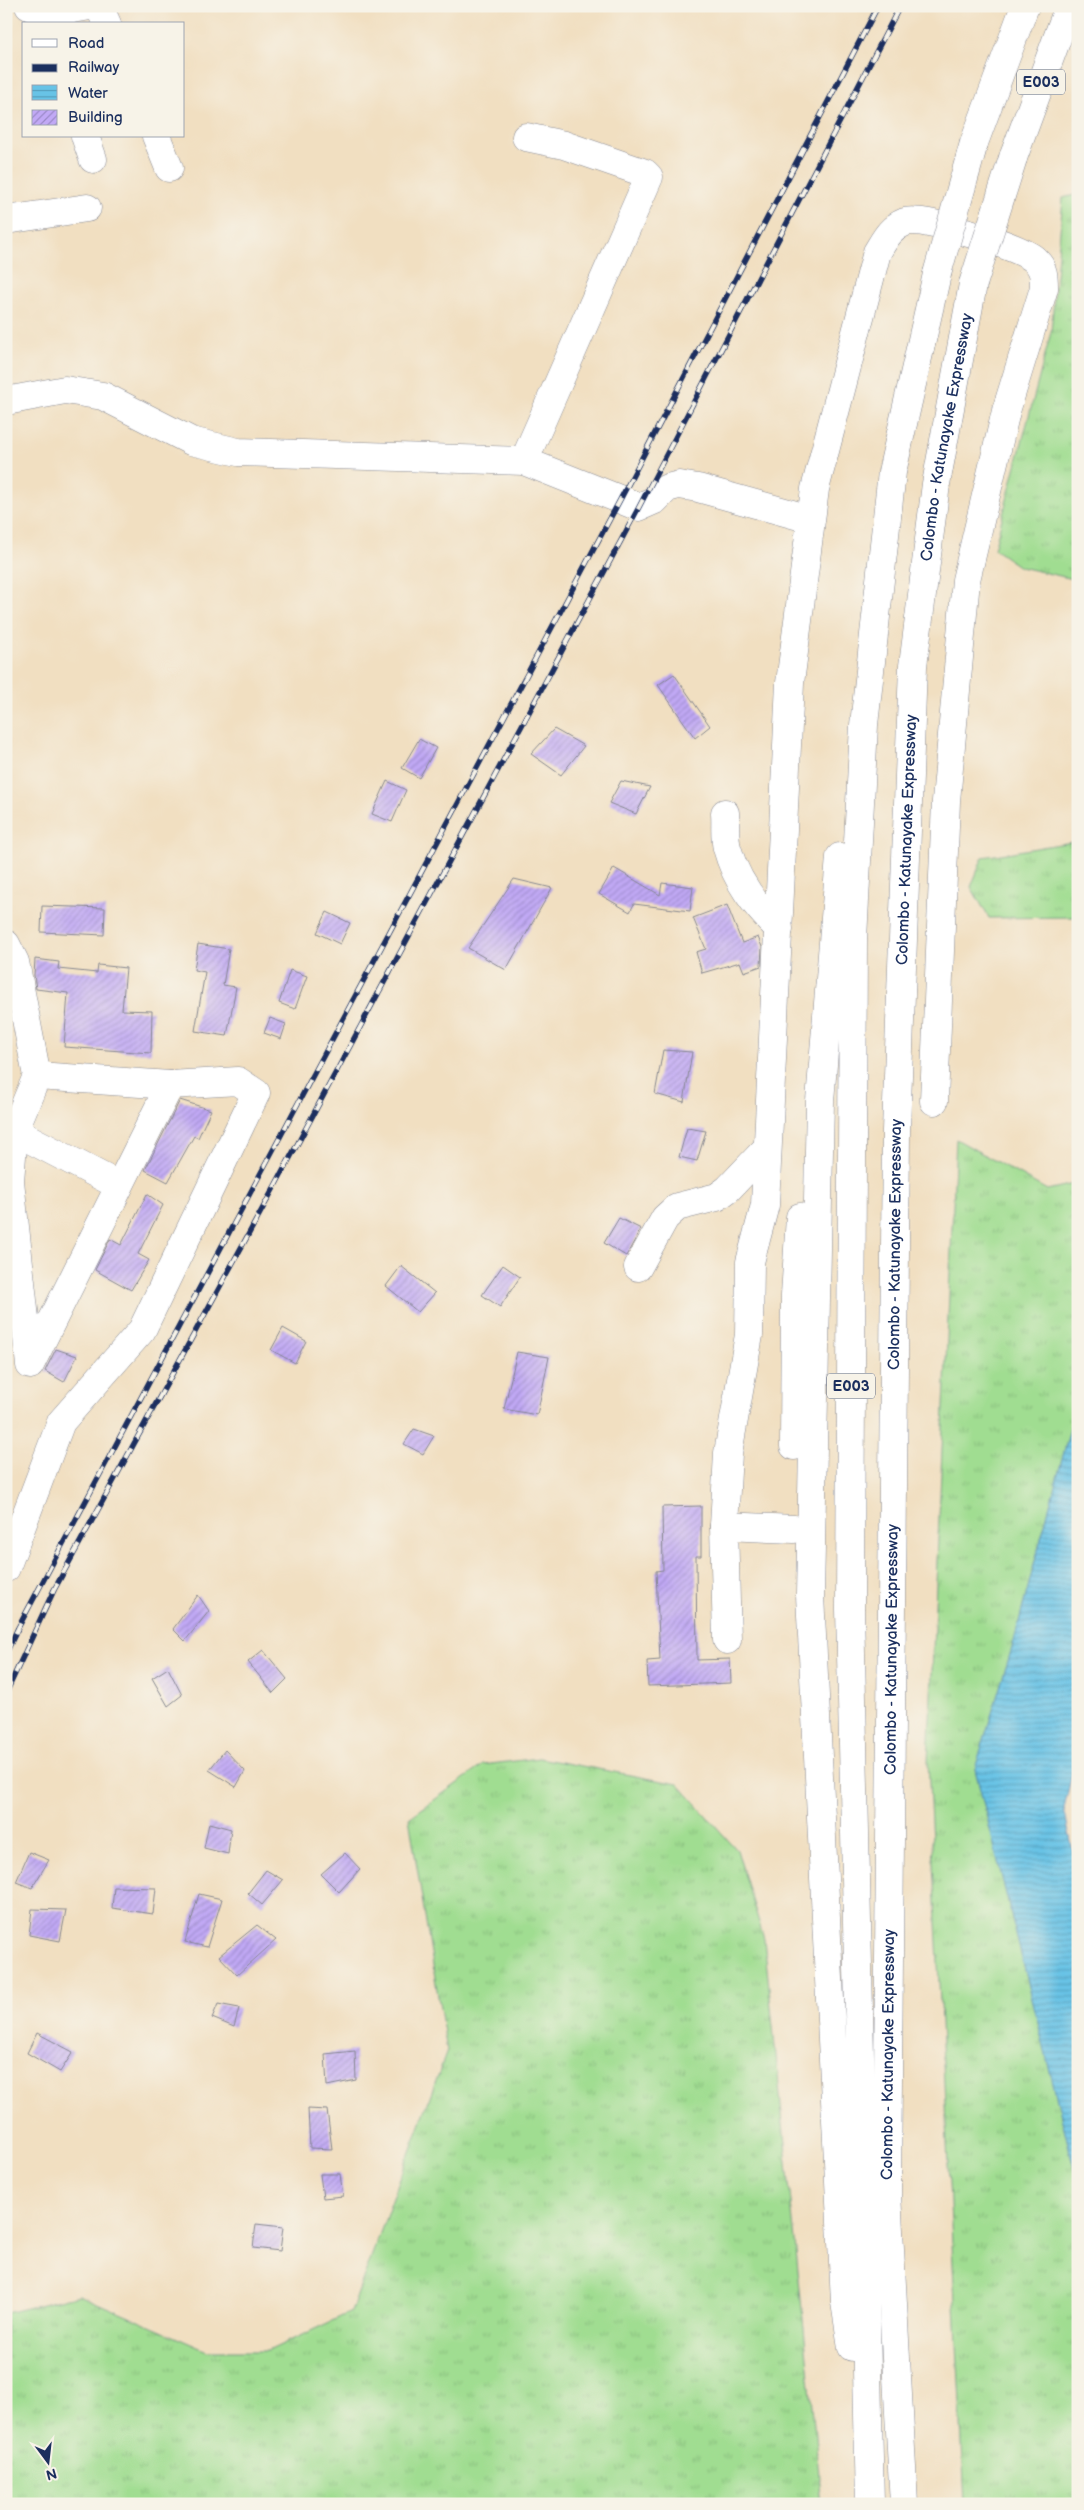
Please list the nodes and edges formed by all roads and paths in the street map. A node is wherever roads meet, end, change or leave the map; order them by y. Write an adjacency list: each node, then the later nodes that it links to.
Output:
1 (90, 6): 5 (main road)
2 (99, 6): 6 (main road)
3 (1025, 6): 15 (main road, Colombo - Katunayake Expressway / E003, bridge)
4 (1069, 6): 35 (main road, Colombo - Katunayake Expressway / E003, bridge)
5 (39, 15)
6 (106, 22)
7 (526, 137): 13 (main road)
8 (157, 138): 9 (main road)
9 (169, 168)
10 (87, 208): 11 (main road)
11 (6, 220)
12 (6, 401): 13 (main road)
13 (524, 461): 14 (main road)
14 (810, 519): 19 (main road); 23 (main road)
15 (866, 705): 16 (main road, Colombo - Katunayake Expressway / E003); 18 (main road)
16 (860, 805): 33 (main road); 34 (main road, Colombo - Katunayake Expressway / E003)
17 (725, 813): 19 (main road)
18 (833, 928): 29 (main road); 32 (main road)
19 (780, 929): 25 (main road)
20 (6, 944): 21 (main road)
21 (37, 1076): 22 (main road); 24 (main road)
22 (170, 1085): 26 (main road); 30 (main road)
23 (934, 1101)
24 (14, 1131): 26 (main road); 26 (main road)
25 (767, 1148): 27 (main road); 28 (main road)
26 (118, 1185)
27 (638, 1267)
28 (724, 1526): 29 (main road); 31 (main road)
29 (794, 1530): 32 (main road)
30 (6, 1568)
31 (727, 1640)
32 (844, 2276): 33 (main road)
33 (860, 2395): 34 (main road)
34 (869, 2500)
35 (904, 2504)

